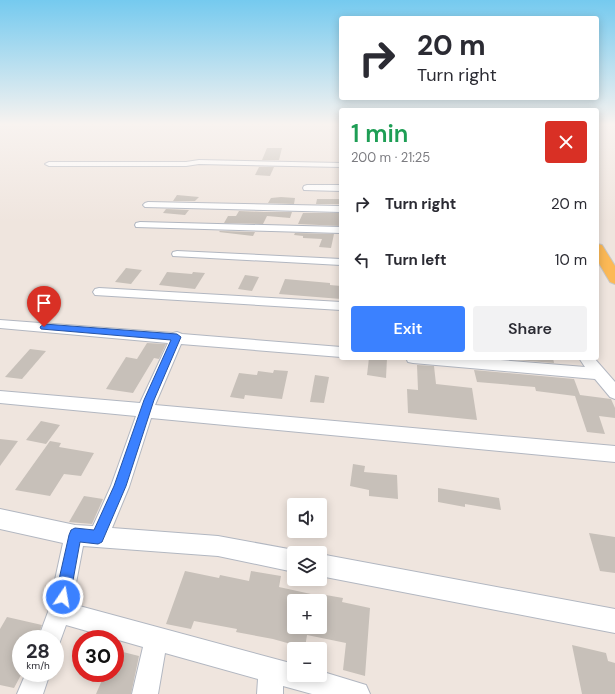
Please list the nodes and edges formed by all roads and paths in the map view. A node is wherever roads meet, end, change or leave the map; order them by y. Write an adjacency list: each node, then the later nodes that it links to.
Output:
1 (49, 164): 2 (street)
2 (339, 166)
3 (307, 188): 4 (street)
4 (339, 188)
5 (148, 205): 6 (street)
6 (339, 209)
7 (140, 225): 8 (street)
8 (339, 230)
9 (599, 251): 12 (main road)
10 (177, 254): 11 (street)
11 (339, 262)
12 (615, 279)
13 (99, 292): 14 (street)
14 (339, 306)
15 (0, 324): 16 (street)
16 (177, 337): 17 (street); 23 (street)
17 (339, 352)
18 (436, 360): 20 (street)
19 (588, 360): 20 (street)
20 (600, 374): 21 (street)
21 (615, 393)
22 (0, 397): 23 (street)
23 (146, 410): 24 (street); 27 (street)
24 (615, 454)
25 (0, 520): 26 (street)
26 (75, 535): 27 (street); 30 (street)
27 (98, 537): 28 (street)
28 (287, 560)
29 (327, 566): 31 (street)
30 (60, 612): 32 (street); 33 (street)
31 (615, 620)
32 (53, 630)
33 (156, 639): 35 (street); 37 (street)
34 (35, 682): 36 (street)
35 (270, 682): 38 (street)
36 (30, 694)
37 (146, 694)
38 (357, 694)

